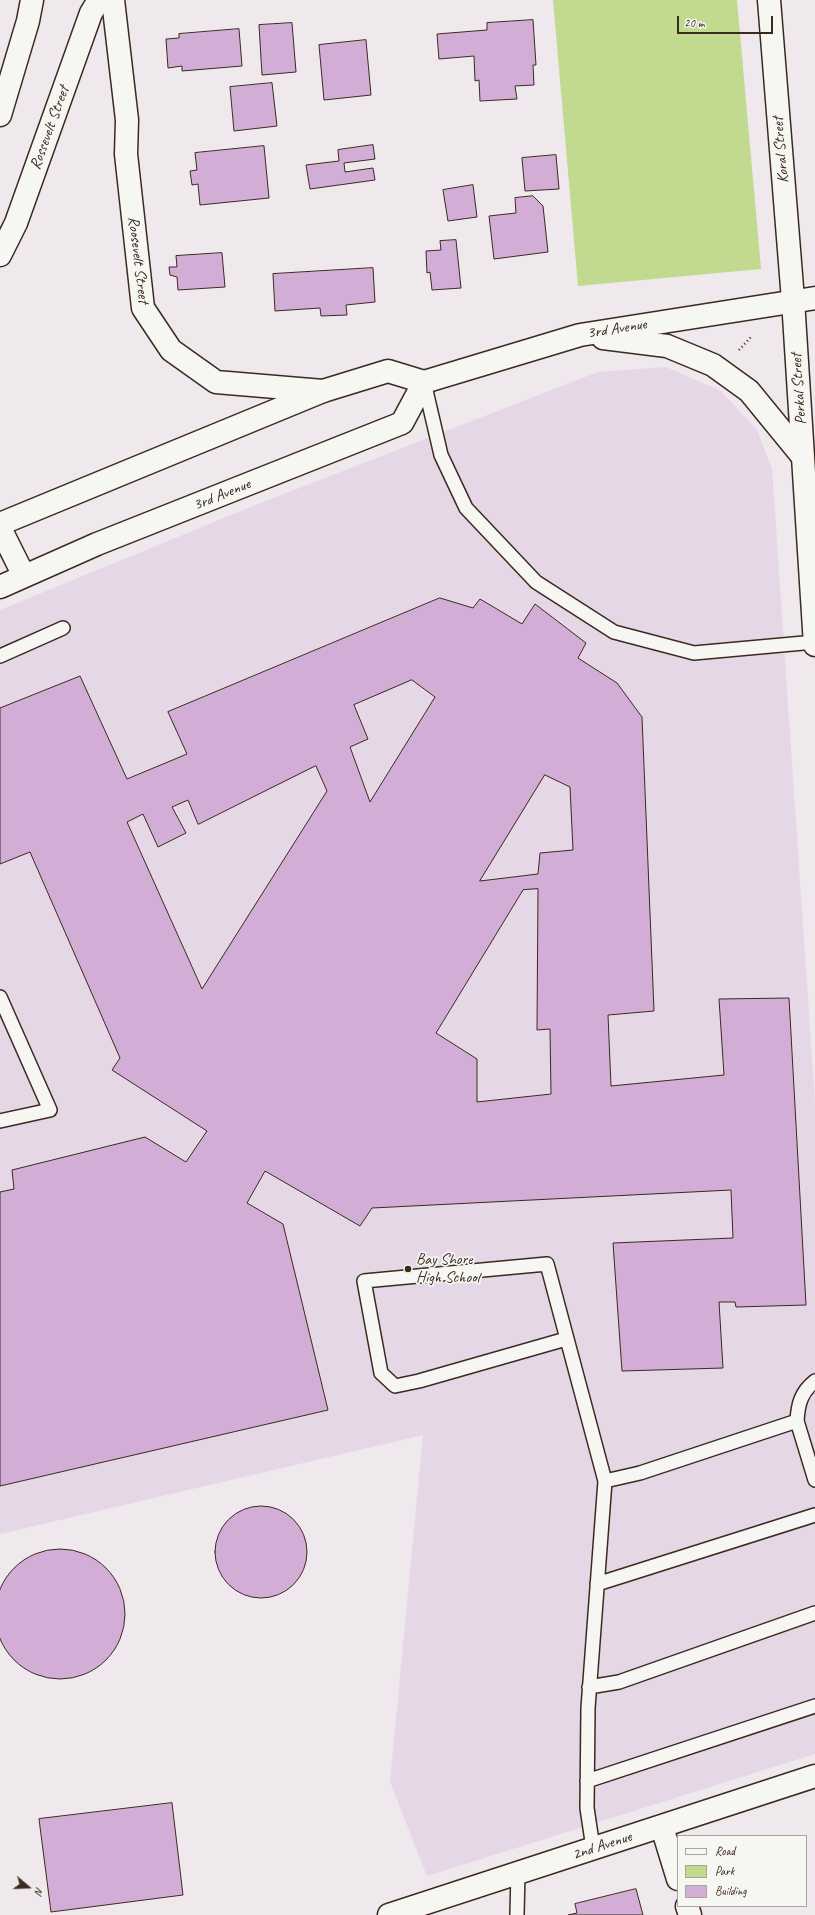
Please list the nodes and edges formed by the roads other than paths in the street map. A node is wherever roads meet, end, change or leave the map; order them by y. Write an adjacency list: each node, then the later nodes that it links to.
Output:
1 (32, 0): 5 (street)
2 (99, 0): 6 (street, Rossevelt Street)
3 (113, 0): 11 (street, Roosevelt Street)
4 (769, 0): 8 (street, Koral Street)
5 (0, 115)
6 (0, 255)
7 (815, 298): 8 (street, 3rd Avenue)
8 (793, 300): 9 (street, 3rd Avenue); 12 (street, Perkal Street)
9 (580, 335): 10 (street, 3rd Avenue); 12 (street)
10 (424, 382): 11 (street); 15 (street, 3rd Avenue); 18 (lane)
11 (323, 391): 13 (street)
12 (803, 457): 18 (street, Perkal Street)
13 (0, 524)
14 (0, 528): 15 (street)
15 (24, 576): 16 (street, 3rd Avenue)
16 (0, 587)
17 (63, 628): 19 (lane)
18 (815, 643)
19 (0, 656)
20 (0, 997): 21 (lane)
21 (0, 1121)
22 (566, 1339): 22 (lane); 26 (lane)
23 (815, 1381): 24 (lane)
24 (797, 1421): 25 (lane); 26 (lane)
25 (815, 1480)
26 (605, 1481): 28 (lane)
27 (815, 1515): 28 (lane)
28 (598, 1584): 30 (lane)
29 (815, 1613): 30 (lane)
30 (589, 1687): 33 (lane)
31 (815, 1706): 33 (lane)
32 (815, 1776): 34 (street, 2nd Avenue)
33 (587, 1781): 35 (lane)
34 (662, 1827): 35 (street, 2nd Avenue); 37 (street)
35 (593, 1848): 36 (street, 2nd Avenue)
36 (518, 1872): 38 (street, 2nd Avenue); 39 (lane)
37 (677, 1875)
38 (389, 1915)
39 (517, 1915)

